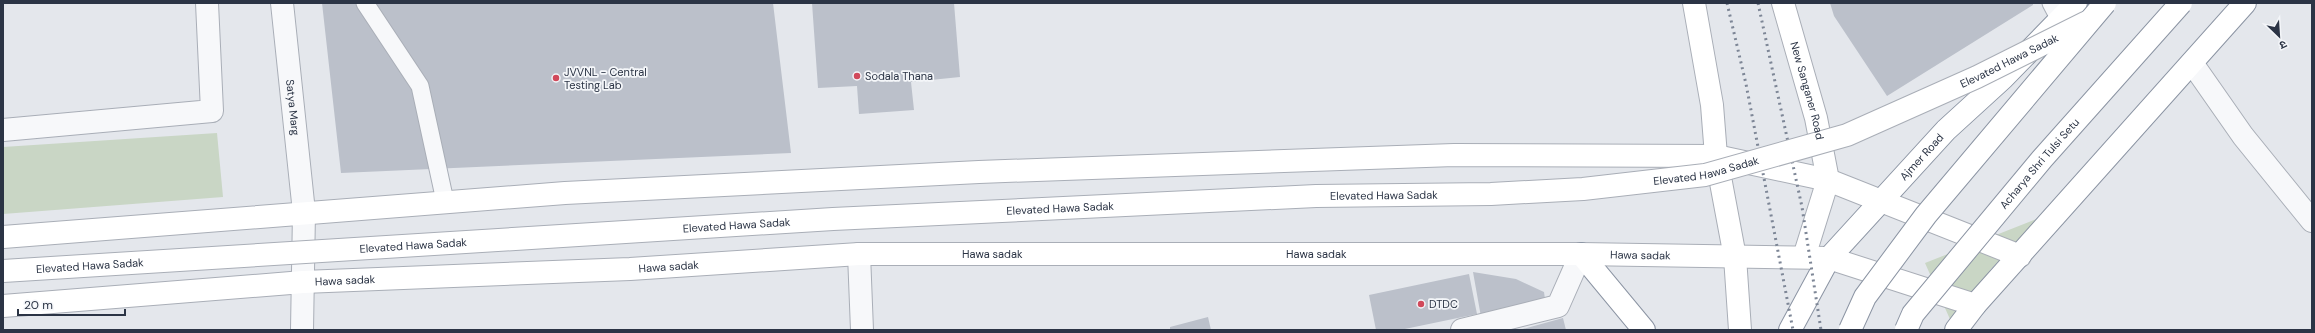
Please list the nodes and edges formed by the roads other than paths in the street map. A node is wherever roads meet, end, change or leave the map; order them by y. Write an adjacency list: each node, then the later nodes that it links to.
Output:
1 (207, 3): 13 (street)
2 (282, 3): 18 (street, Satya Marg)
3 (365, 3): 16 (lane)
4 (1694, 3): 14 (main road)
5 (1783, 3): 15 (main road, New Sanganer Road)
6 (2076, 3): 10 (main road, Ajmer Road)
7 (2105, 3): 11 (main road, bridge)
8 (2181, 3): 38 (main road, Acharya Shri Tulsi Setu, bridge)
9 (2245, 3): 12 (main road)
10 (2056, 12): 17 (main road, Ajmer Road)
11 (2088, 22): 27 (main road, Elevated Hawa Sadak, bridge); 37 (main road, bridge)
12 (2192, 63): 19 (street); 23 (main road)
13 (3, 130)
14 (1716, 156): 15 (main road); 16 (main road); 24 (main road)
15 (1828, 180): 17 (main road); 25 (main road, New Sanganer Road)
16 (445, 201): 18 (main road)
17 (1879, 201): 23 (main road); 26 (main road, Ajmer Road)
18 (304, 212): 20 (main road); 28 (street, Satya Marg)
19 (2312, 221)
20 (3, 237)
21 (859, 254): 22 (main road, Hawa sadak); 28 (main road, Hawa sadak); 32 (street)
22 (1581, 254): 24 (main road, Hawa sadak); 33 (street); 34 (main road)
23 (2020, 256): 29 (main road)
24 (1735, 257): 25 (main road, Hawa sadak); 35 (main road)
25 (1804, 257): 26 (main road, Hawa sadak)
26 (1829, 258): 29 (main road, Hawa sadak); 36 (main road, Ajmer Road)
27 (3, 271)
28 (303, 282): 30 (main road, Hawa sadak); 31 (street, Satya Marg)
29 (1976, 305): 39 (main road)
30 (3, 306)
31 (302, 330)
32 (862, 330)
33 (1462, 330)
34 (1644, 330)
35 (1740, 330)
36 (1790, 330)
37 (1850, 330)
38 (1906, 330)
39 (1956, 330)

